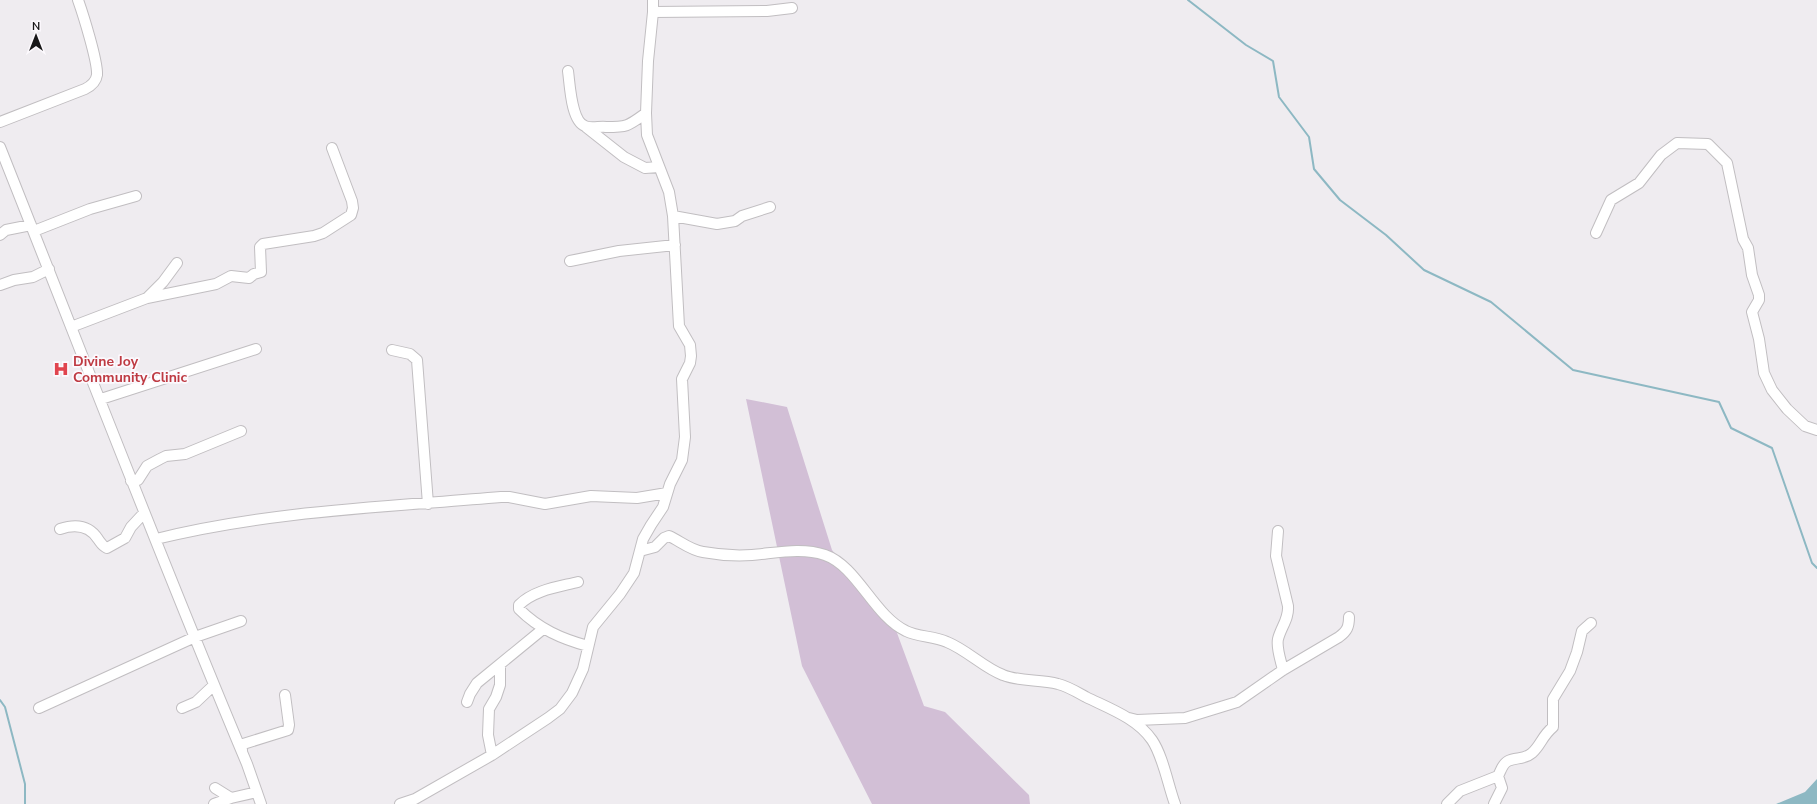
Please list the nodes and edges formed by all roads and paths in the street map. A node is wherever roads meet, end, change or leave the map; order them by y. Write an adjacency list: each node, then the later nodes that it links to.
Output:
1 (78, 0): 7 (street)
2 (653, 0): 4 (street)
3 (792, 8): 4 (street)
4 (653, 12): 6 (street)
5 (568, 72): 9 (street)
6 (646, 114): 8 (street); 10 (street)
7 (0, 122)
8 (629, 126): 9 (street); 10 (street)
9 (586, 127): 13 (street)
10 (647, 135): 13 (street)
11 (0, 147): 17 (street)
12 (332, 148): 25 (street)
13 (659, 167): 16 (street)
14 (136, 196): 17 (street)
15 (770, 207): 16 (street)
16 (673, 216): 20 (street)
17 (33, 228): 19 (street); 23 (street)
18 (1596, 233): 30 (street)
19 (0, 235)
20 (674, 244): 21 (street); 33 (street)
21 (570, 261)
22 (177, 264): 25 (street)
23 (49, 269): 24 (street); 26 (street)
24 (0, 285)
25 (147, 298): 26 (street)
26 (71, 328): 29 (street)
27 (256, 349): 29 (street)
28 (392, 350): 34 (street)
29 (101, 399): 32 (street)
30 (1817, 430)
31 (241, 431): 32 (street)
32 (131, 481): 35 (street)
33 (668, 493): 34 (street); 39 (street)
34 (428, 504): 38 (street)
35 (144, 513): 36 (street); 38 (street)
36 (60, 529)
37 (1278, 531): 48 (street)
38 (156, 539): 45 (street)
39 (640, 551): 46 (street); 54 (street)
40 (578, 582): 44 (street)
41 (1349, 617): 48 (street)
42 (241, 621): 45 (street)
43 (1591, 623): 57 (street)
44 (543, 629): 46 (street); 47 (street)
45 (195, 637): 49 (street); 52 (street)
46 (588, 646): 55 (street)
47 (500, 666): 51 (street); 55 (street)
48 (1283, 670): 54 (street)
49 (214, 685): 53 (street); 56 (street)
50 (285, 695): 56 (street)
51 (468, 702)
52 (39, 708)
53 (182, 708)
54 (1124, 716): 64 (street)
55 (492, 754): 63 (street)
56 (247, 764): 59 (street)
57 (1498, 776): 65 (street); 66 (street)
58 (215, 788): 60 (street)
59 (257, 792): 60 (street); 62 (street)
60 (231, 798): 61 (street)
61 (214, 804)
62 (261, 804)
63 (400, 804)
64 (1176, 804)
65 (1447, 804)
66 (1494, 804)

